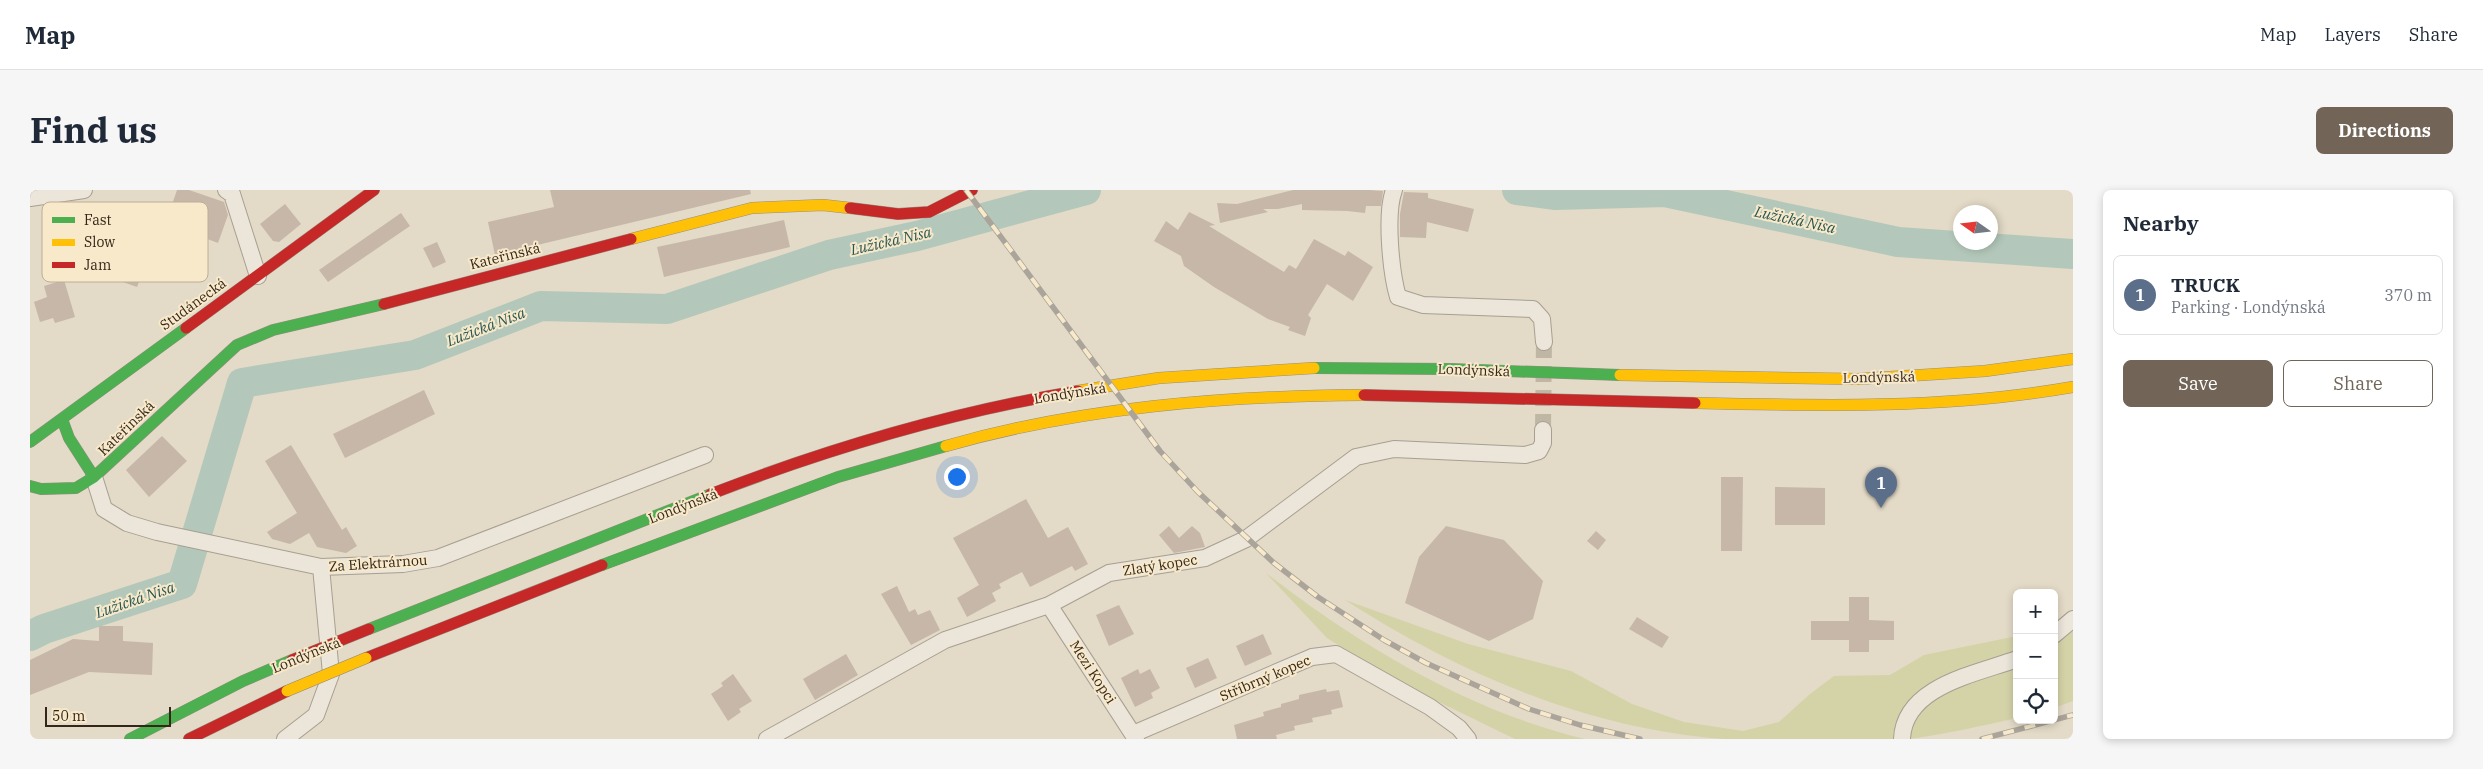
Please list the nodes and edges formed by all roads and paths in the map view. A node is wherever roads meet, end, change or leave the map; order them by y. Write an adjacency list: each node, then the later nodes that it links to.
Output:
1 (84, 190): 6 (street)
2 (226, 190): 7 (street)
3 (374, 190): 7 (main road, Studánecká)
4 (972, 190): 15 (main road, Kateřinská)
5 (1393, 192): 8 (street)
6 (30, 198)
7 (258, 276): 11 (main road, Studánecká)
8 (1544, 342)
9 (2073, 359): 23 (main road, Londýnská, bridge)
10 (2073, 387): 24 (main road, Londýnská, bridge)
11 (62, 419): 13 (main road, Studánecká); 15 (main road, Kateřinská)
12 (1543, 430): 18 (street, Zlatý kopec)
13 (30, 442)
14 (705, 455): 17 (street, Za Elektrárnou)
15 (94, 477): 16 (main road, Kateřinská); 17 (street, Za Elektrárnou)
16 (30, 486)
17 (321, 567): 25 (street)
18 (1049, 605): 22 (street, Mezi Kopci); 26 (street, Zlatý kopec)
19 (2073, 618): 20 (street)
20 (2055, 634)
21 (2013, 660): 28 (street)
22 (1135, 737): 27 (street, Stříbrný kopec)
23 (130, 739)
24 (189, 739)
25 (285, 739)
26 (767, 739)
27 (1468, 739)
28 (1902, 739)

